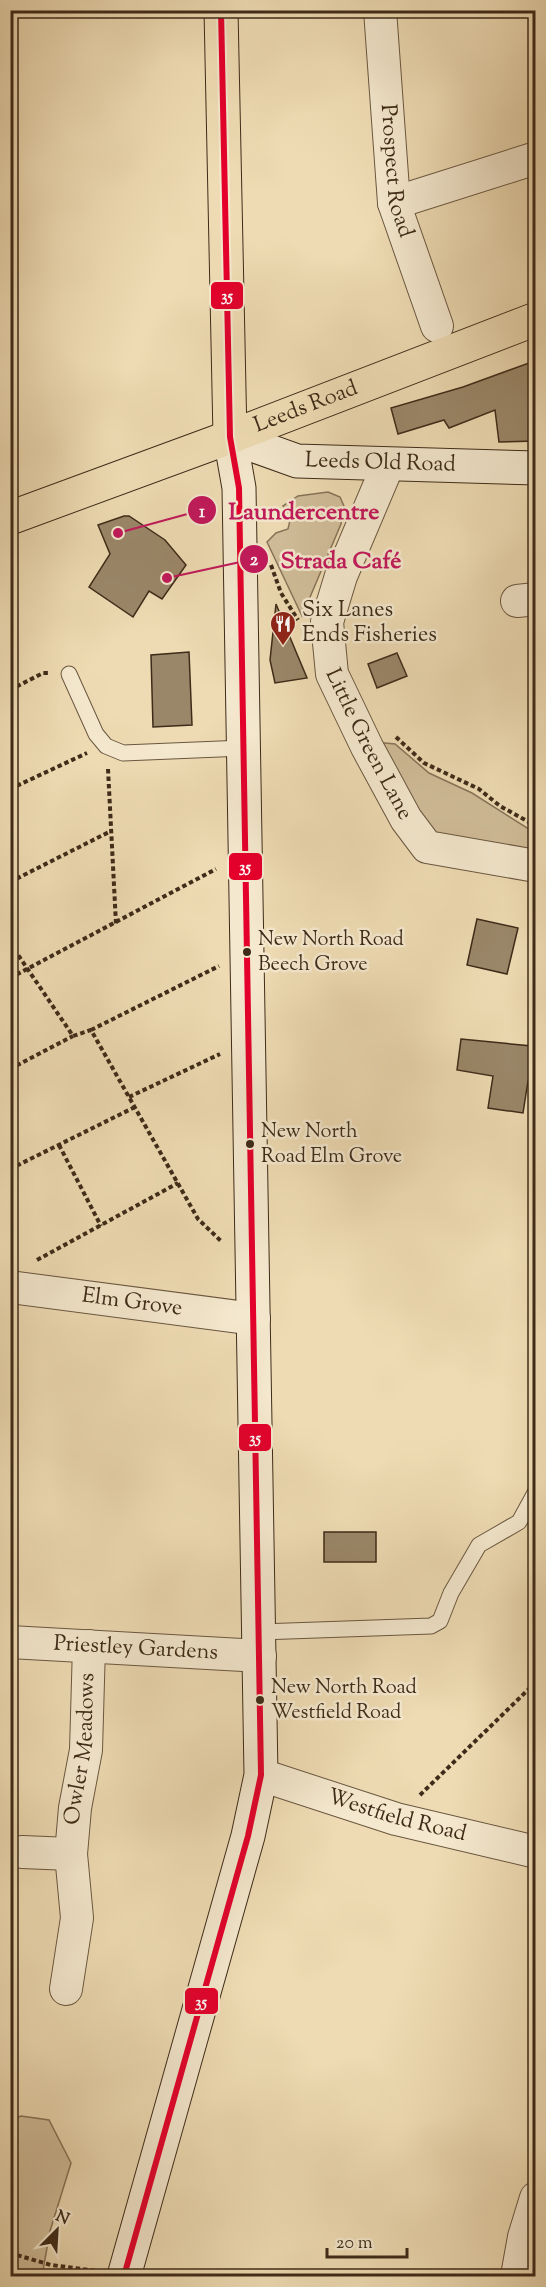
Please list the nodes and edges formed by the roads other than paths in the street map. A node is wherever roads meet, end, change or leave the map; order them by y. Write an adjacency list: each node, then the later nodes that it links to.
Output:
1 (221, 10): 7 (main road)
2 (380, 10): 4 (street, Prospect Road)
3 (536, 158): 4 (street)
4 (394, 203): 6 (street, Prospect Road)
5 (536, 319): 7 (main road, Leeds Road)
6 (437, 326)
7 (230, 437): 8 (main road, Leeds Old Road); 10 (main road, Leeds Road); 12 (main road)
8 (388, 465): 9 (main road, Leeds Old Road); 13 (street, Little Green Lane)
9 (536, 468)
10 (10, 518)
11 (69, 674): 12 (lane)
12 (244, 748): 15 (main road)
13 (536, 866)
14 (21, 1276): 15 (street, Elm Grove)
15 (255, 1319): 18 (main road)
16 (536, 1491): 18 (lane)
17 (10, 1642): 19 (street, Priestley Gardens)
18 (260, 1644): 19 (street, Priestley Gardens); 20 (main road)
19 (89, 1646): 23 (street, Owler Meadows)
20 (261, 1775): 22 (street, Westfield Road); 26 (main road)
21 (22, 1852): 23 (street, Owler Meadows)
22 (536, 1852)
23 (71, 1854): 24 (street, Owler Meadows)
24 (66, 1989)
25 (536, 2198): 27 (street)
26 (125, 2276)
27 (517, 2277)

